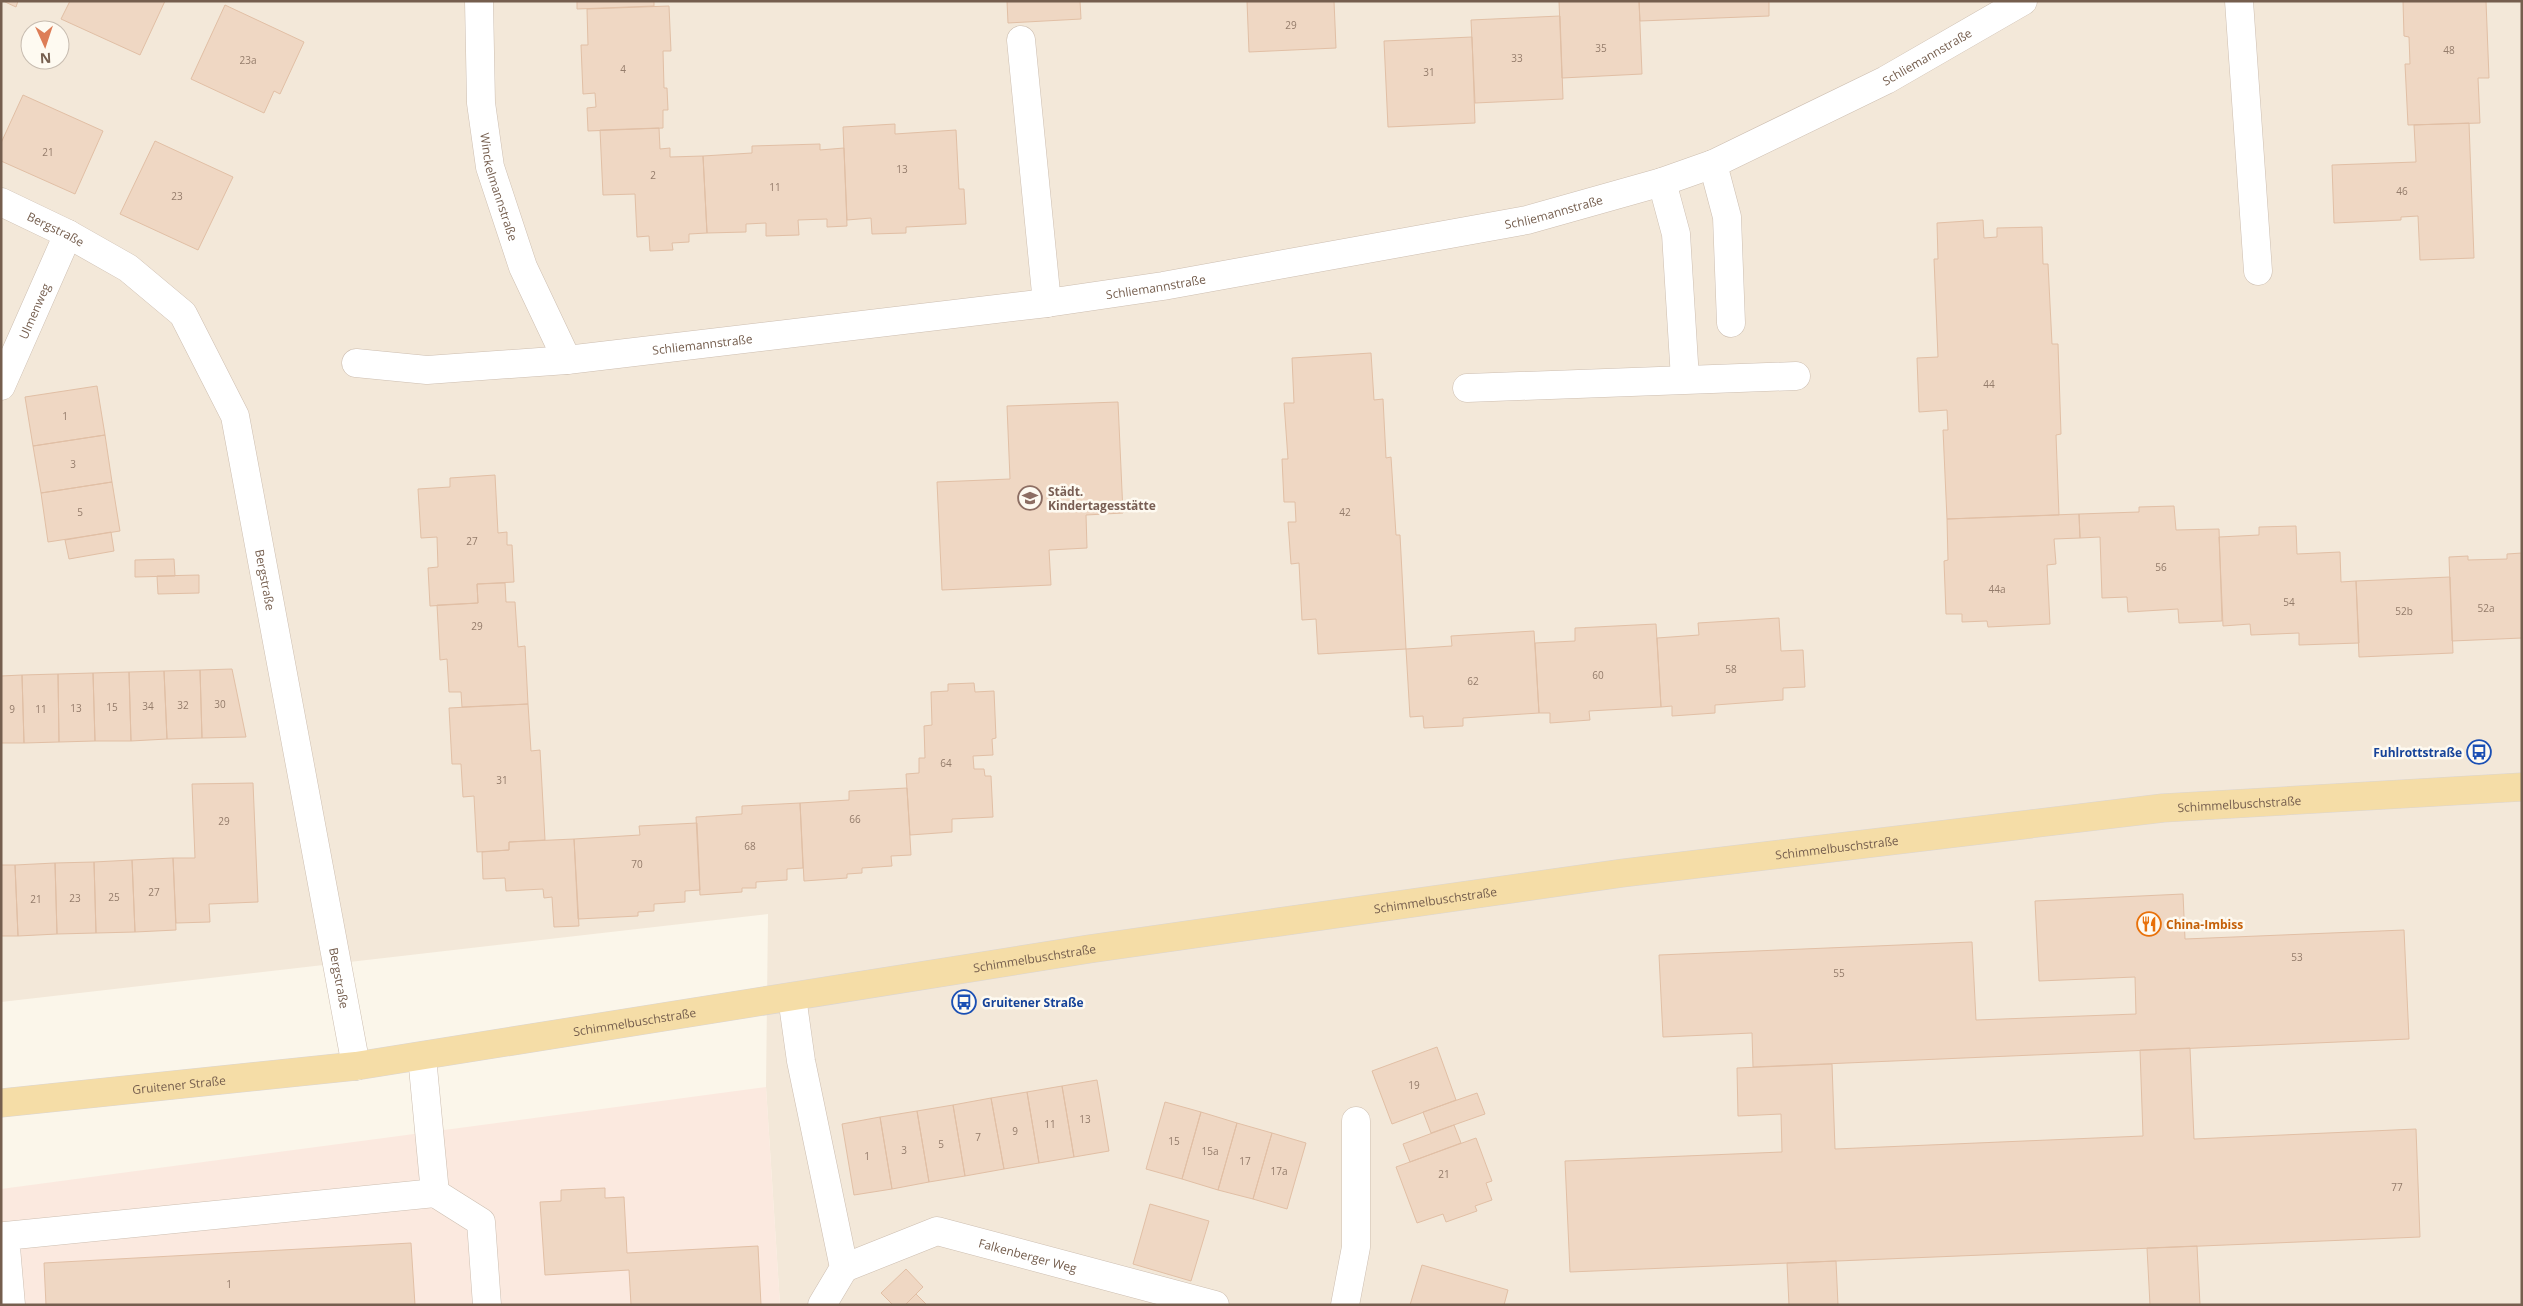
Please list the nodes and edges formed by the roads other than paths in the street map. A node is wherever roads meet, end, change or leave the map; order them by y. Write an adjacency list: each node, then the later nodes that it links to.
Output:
1 (478, 1): 12 (street, Winckelmannstraße)
2 (2022, 1): 5 (street, Schliemannstraße)
3 (2239, 1): 9 (street)
4 (1021, 40): 10 (street)
5 (1713, 164): 6 (street, Schliemannstraße); 11 (street)
6 (1662, 182): 10 (street, Schliemannstraße); 15 (street)
7 (1, 202): 8 (street, Bergstraße)
8 (68, 234): 16 (street, Ulmenweg); 21 (street, Bergstraße)
9 (2258, 271)
10 (1047, 303): 12 (street, Schliemannstraße)
11 (1731, 323)
12 (567, 360): 13 (street, Schliemannstraße)
13 (356, 363)
14 (1796, 376): 15 (street)
15 (1685, 379): 17 (street)
16 (1, 386)
17 (1467, 388)
18 (2522, 787): 19 (main road, Schimmelbuschstraße)
19 (792, 997): 20 (main road, Schimmelbuschstraße); 25 (street)
20 (422, 1057): 21 (main road, Schimmelbuschstraße); 24 (street)
21 (356, 1066): 22 (main road, Gruitener Straße)
22 (1, 1103)
23 (1356, 1121): 30 (street)
24 (436, 1193): 26 (street); 27 (street)
25 (844, 1268): 28 (street); 29 (street, Falkenberger Weg)
26 (10, 1305)
27 (487, 1305)
28 (822, 1305)
29 (1215, 1305)
30 (1345, 1305)

